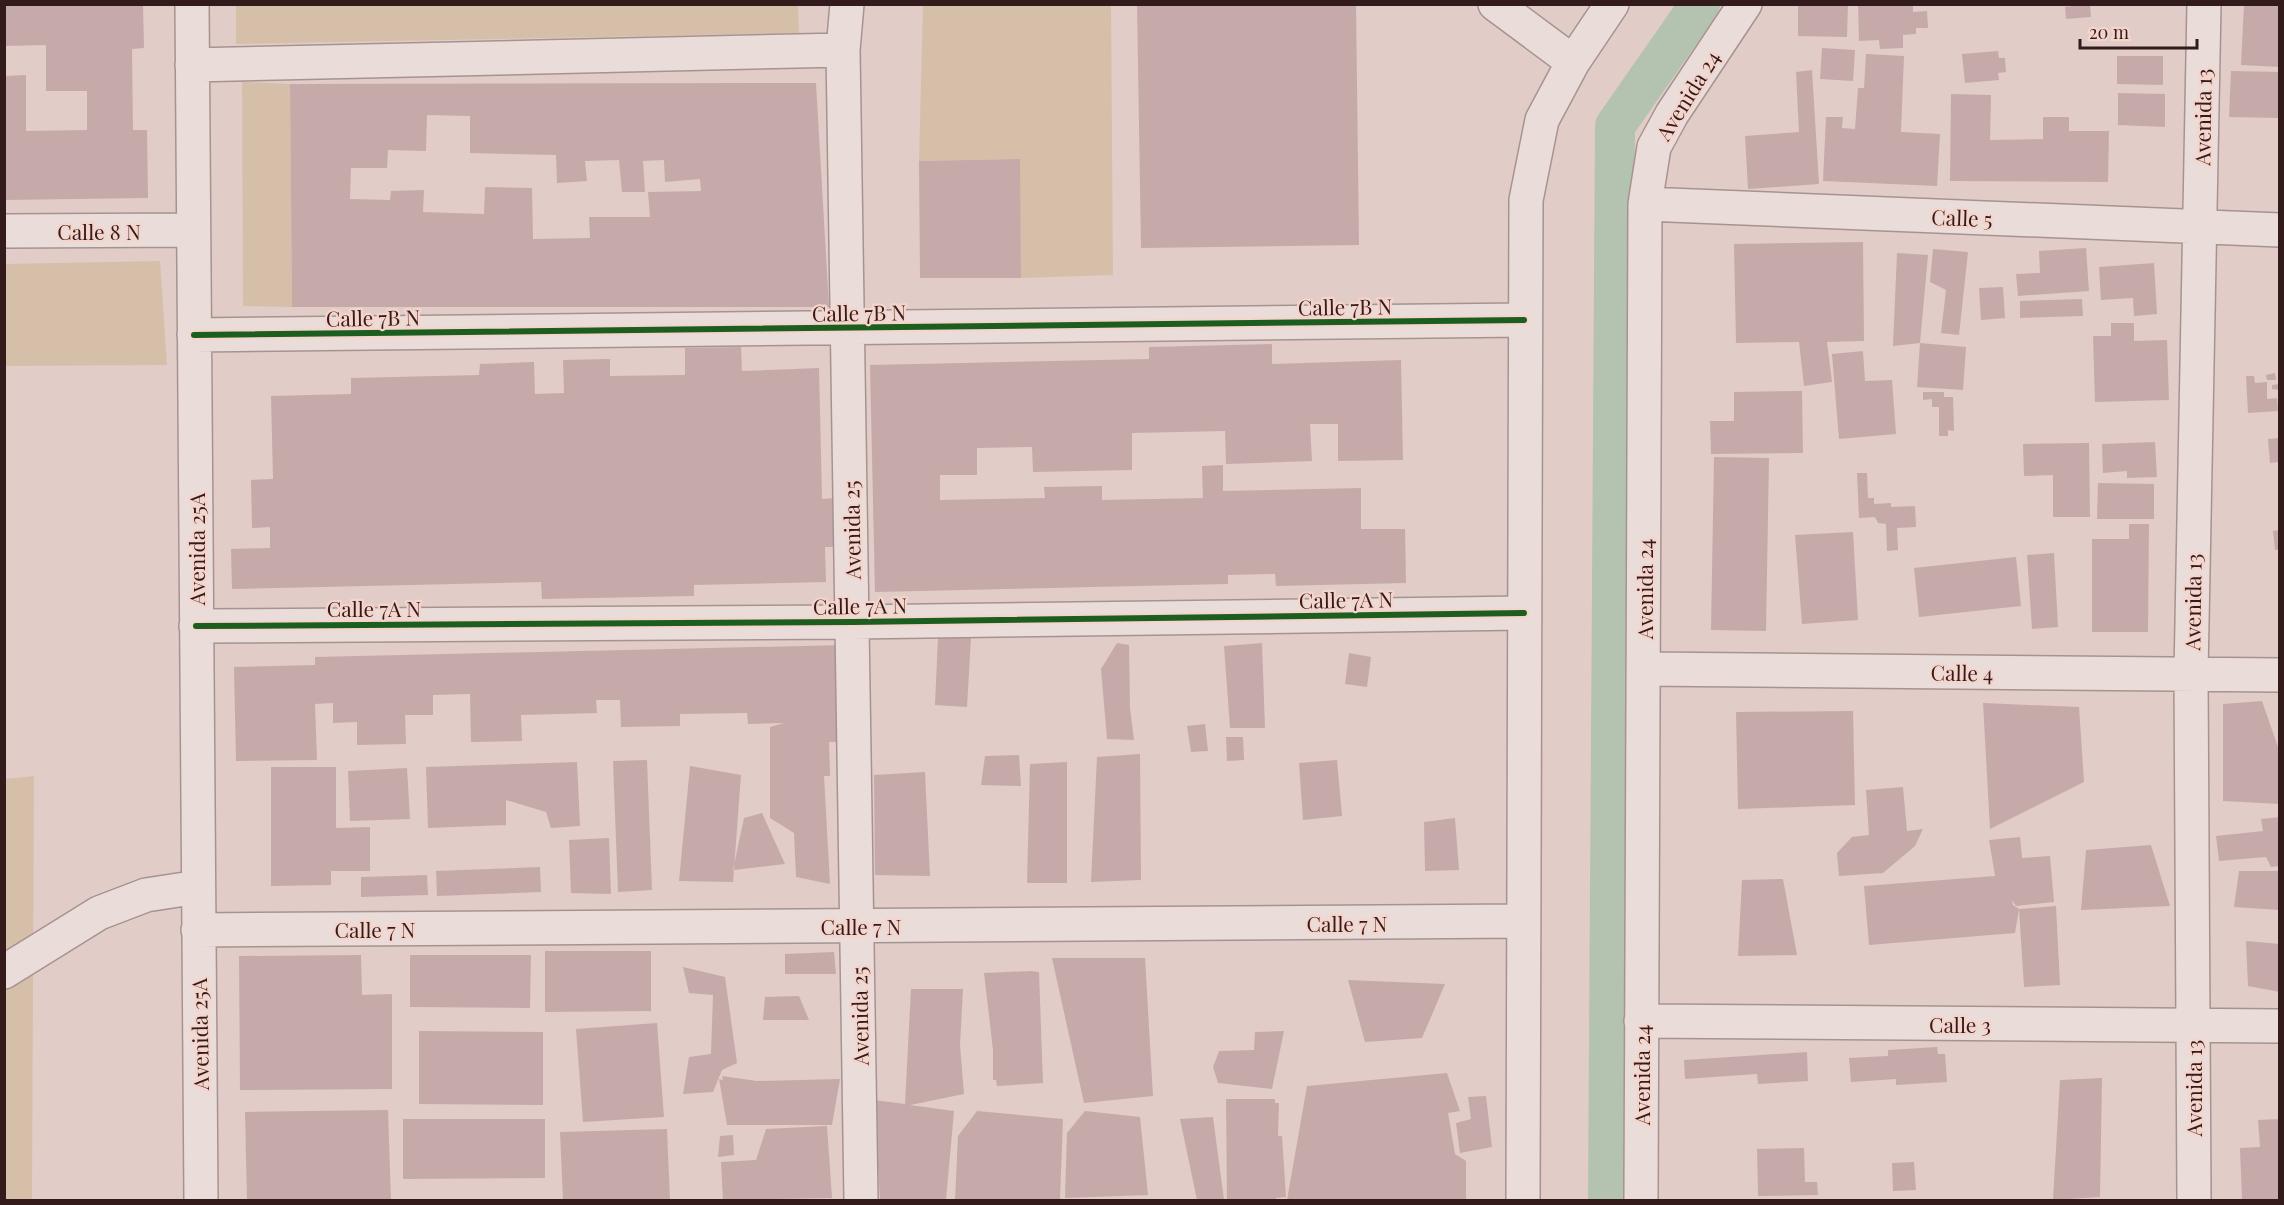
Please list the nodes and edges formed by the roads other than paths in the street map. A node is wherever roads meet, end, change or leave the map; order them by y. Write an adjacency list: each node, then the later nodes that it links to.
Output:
1 (192, 4): 9 (street, Avenida 25A)
2 (847, 4): 7 (street, Avenida 25)
3 (1495, 4): 8 (street)
4 (1612, 4): 8 (street)
5 (1746, 4): 10 (street, Avenida 24)
6 (2204, 4): 11 (street, Avenida 13)
7 (843, 50): 9 (street); 16 (street, Avenida 25)
8 (1573, 62): 15 (street)
9 (192, 65): 12 (street, Avenida 25A)
10 (1645, 204): 11 (street, Calle 5); 21 (street, Avenida 24)
11 (2200, 227): 13 (street, Calle 5); 22 (street, Avenida 13)
12 (193, 230): 14 (street, Calle 8 N); 17 (street, Avenida 25A)
13 (2280, 230)
14 (4, 231)
15 (1524, 320): 16 (street, Calle 7B N); 18 (street)
16 (848, 329): 17 (street, Calle 7B N); 19 (street, Avenida 25)
17 (194, 335): 20 (street, Avenida 25A)
18 (1524, 613): 19 (street, Calle 7A N); 25 (street)
19 (853, 622): 20 (street, Calle 7A N); 26 (street, Avenida 25)
20 (196, 626): 24 (street, Avenida 25A)
21 (1644, 669): 22 (street, Calle 4); 29 (street, Avenida 24)
22 (2191, 674): 23 (street, Calle 4); 30 (street, Avenida 13)
23 (2280, 675)
24 (198, 887): 27 (street, Avenida 25A); 28 (street)
25 (1523, 921): 26 (street, Calle 7 N); 34 (street)
26 (857, 927): 27 (street, Calle 7 N); 33 (street, Avenida 25)
27 (198, 930): 32 (street, Avenida 25A)
28 (4, 972)
29 (1641, 1021): 30 (street, Calle 3); 35 (street, Avenida 24)
30 (2193, 1026): 31 (street, Calle 3); 36 (street, Avenida 13)
31 (2280, 1026)
32 (201, 1200)
33 (861, 1200)
34 (1523, 1200)
35 (1641, 1200)
36 (2194, 1200)

